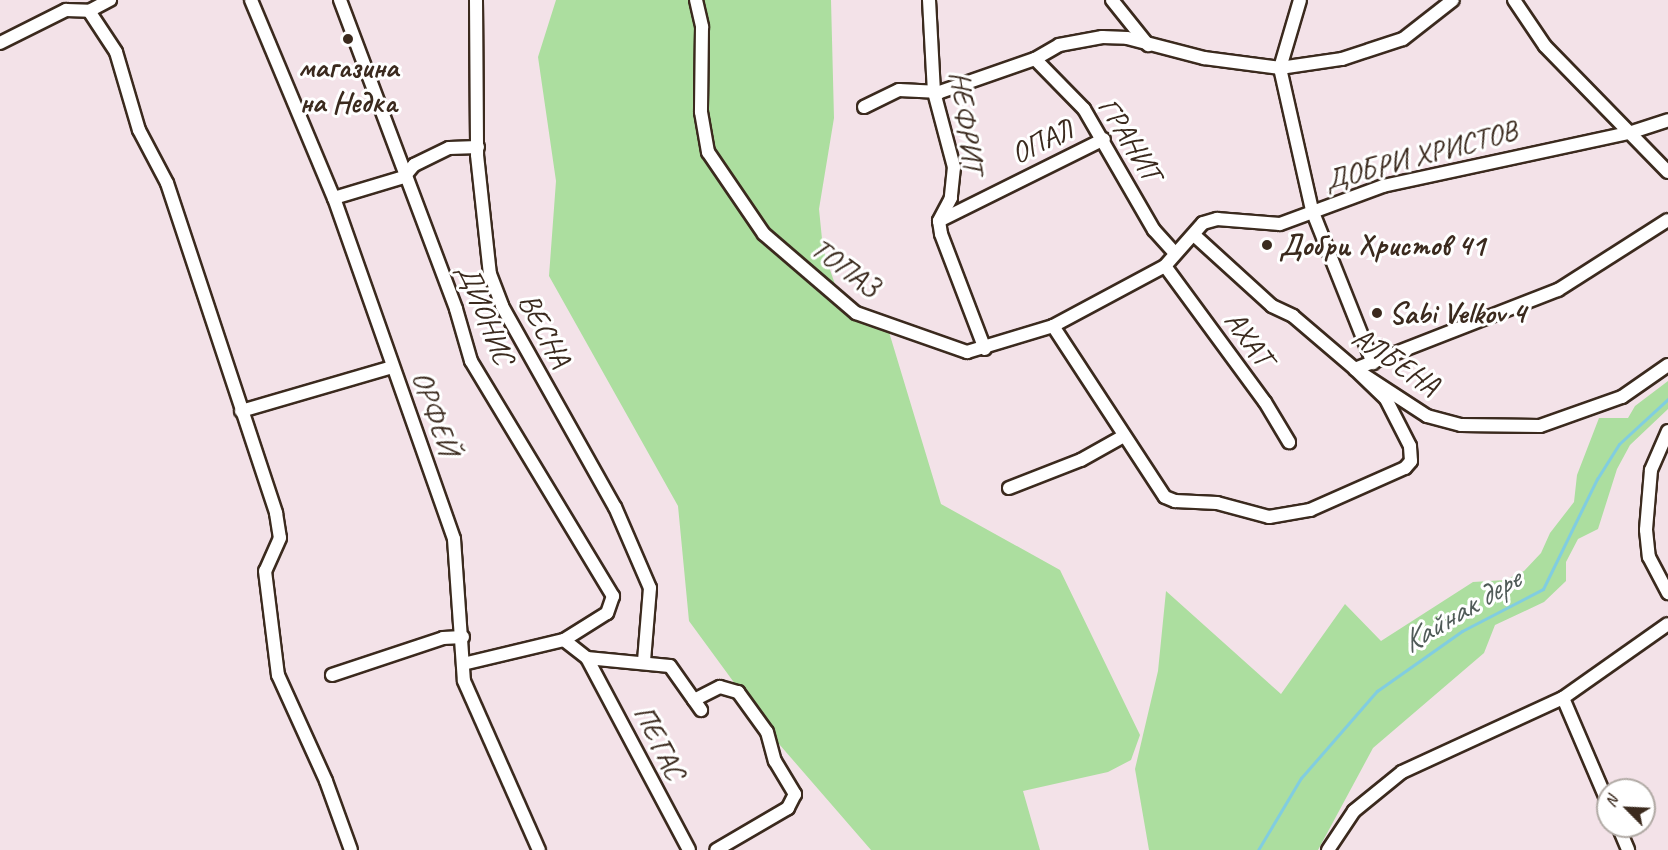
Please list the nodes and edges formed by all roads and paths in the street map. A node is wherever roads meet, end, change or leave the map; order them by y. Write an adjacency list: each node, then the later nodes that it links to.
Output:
1 (110, 0): 12 (street)
2 (251, 0): 26 (street, ОРФЕЙ)
3 (340, 0): 25 (street, ДИОНИС)
4 (476, 0): 23 (street, ВЕСНА)
5 (696, 0): 34 (street, ТОПАЗ)
6 (929, 0): 18 (street, НЕФРИТ)
7 (1112, 0): 15 (street)
8 (1290, 0): 13 (street)
9 (1300, 0): 13 (street)
10 (1454, 0): 17 (street)
11 (1514, 0): 21 (street)
12 (89, 11): 14 (street); 39 (street)
13 (1294, 25): 17 (street)
14 (0, 43)
15 (1148, 45): 16 (street); 17 (street)
16 (1035, 59): 18 (street); 22 (street, ГРАНИТ)
17 (1280, 68): 27 (street)
18 (934, 92): 19 (street); 29 (street, НЕФРИТ)
19 (864, 106)
20 (1668, 120): 21 (street, ДОБРИ ХРИСТОВ)
21 (1632, 132): 24 (street); 27 (street, ДОБРИ ХРИСТОВ)
22 (1104, 139): 29 (street, ОПАЛ); 31 (street, ГРАНИТ)
23 (478, 147): 25 (street); 49 (street, ВЕСНА)
24 (1668, 172)
25 (404, 177): 26 (street); 47 (street, ДИОНИС)
26 (334, 198): 37 (street, ОРФЕЙ)
27 (1312, 210): 30 (street, ДОБРИ ХРИСТОВ); 35 (street)
28 (1668, 220): 35 (street)
29 (939, 221): 34 (street)
30 (1194, 235): 31 (street, ТОПАЗ); 38 (street, АЛБЕНА)
31 (1174, 252): 32 (street, ТОПАЗ)
32 (1165, 266): 33 (street, ТОПАЗ); 42 (street, АХАТ)
33 (1053, 326): 34 (street, ТОПАЗ); 41 (street)
34 (985, 349)
35 (1373, 363): 38 (street)
36 (1668, 365): 38 (street, АЛБЕНА)
37 (392, 367): 39 (street); 46 (street, ОРФЕЙ)
38 (1355, 369): 41 (street)
39 (241, 411): 54 (street)
40 (1668, 431): 44 (street)
41 (1124, 435): 43 (street)
42 (1288, 442)
43 (1009, 488)
44 (1668, 593)
45 (1668, 624): 52 (street)
46 (463, 637): 50 (street, ОРФЕЙ); 51 (street)
47 (564, 640): 48 (street); 50 (street, ДИОНИС)
48 (586, 658): 49 (street); 56 (street, ПЕГАС)
49 (644, 662): 57 (street)
50 (463, 664): 55 (street, ОРФЕЙ)
51 (332, 675)
52 (1563, 698): 53 (street); 58 (street)
53 (1597, 778)
54 (351, 850)
55 (539, 850)
56 (689, 850)
57 (716, 850)
58 (1328, 850)

